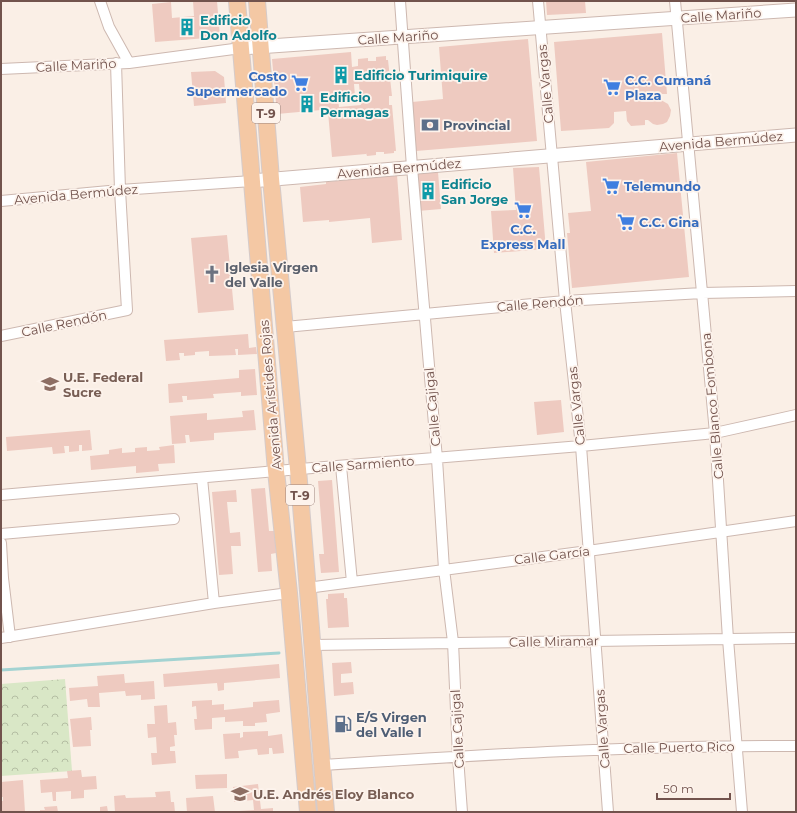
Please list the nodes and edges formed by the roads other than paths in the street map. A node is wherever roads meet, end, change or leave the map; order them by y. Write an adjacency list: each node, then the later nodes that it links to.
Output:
1 (100, 1): 14 (street)
2 (237, 1): 12 (main road, Avenida Arístides Rojas / T-9)
3 (257, 1): 11 (main road, Avenida Arístides Rojas / T-9)
4 (400, 1): 10 (street, Calle Cajigal)
5 (538, 1): 9 (street, Calle Vargas)
6 (675, 1): 8 (street, Calle Blanco Fombona)
7 (796, 10): 8 (street, Calle Mariño)
8 (677, 18): 9 (street, Calle Mariño); 17 (street, Calle Blanco Fombona)
9 (540, 28): 10 (street, Calle Mariño); 18 (street, Calle Vargas)
10 (403, 37): 11 (street, Calle Mariño); 19 (street, Calle Cajigal)
11 (260, 47): 12 (street, Calle Mariño); 20 (main road, Avenida Arístides Rojas / T-9)
12 (241, 48): 14 (street, Calle Mariño); 21 (main road, Avenida Arístides Rojas / T-9)
13 (116, 63): 14 (street, Calle Mariño); 15 (street, Calle Mariño); 22 (street)
14 (129, 63)
15 (1, 69)
16 (796, 135): 17 (street, Avenida Bermúdez)
17 (688, 144): 18 (street, Avenida Bermúdez); 25 (street, Calle Blanco Fombona)
18 (551, 155): 19 (street, Avenida Bermúdez); 26 (street, Calle Vargas)
19 (412, 167): 20 (street, Avenida Bermúdez); 27 (street, Calle Cajigal)
20 (271, 179): 21 (street, Avenida Bermúdez); 28 (main road, Avenida Arístides Rojas / T-9)
21 (252, 181): 22 (street, Avenida Bermúdez); 36 (main road, Avenida Arístides Rojas / T-9)
22 (120, 190): 23 (street, Avenida Bermúdez); 29 (street, Calle Rendón)
23 (1, 201)
24 (796, 291): 25 (street, Calle Rendón)
25 (702, 293): 26 (street, Calle Rendón); 31 (street, Calle Blanco Fombona)
26 (565, 301): 27 (street, Calle Rendón); 32 (street, Calle Vargas)
27 (424, 313): 28 (street, Calle Rendón); 33 (street, Calle Cajigal)
28 (285, 327): 35 (main road, Avenida Arístides Rojas / T-9)
29 (1, 336)
30 (796, 415): 31 (street, Calle Sarmiento)
31 (715, 433): 32 (street, Calle Sarmiento); 41 (street, Calle Blanco Fombona)
32 (581, 446): 33 (street, Calle Sarmiento); 44 (street, Calle Vargas)
33 (436, 458): 34 (street, Calle Sarmiento); 45 (street, Calle Cajigal)
34 (341, 466): 35 (street, Calle Sarmiento); 46 (street)
35 (298, 469): 36 (street, Calle Sarmiento); 47 (main road, Avenida Arístides Rojas / T-9)
36 (276, 471): 37 (street, Calle Sarmiento); 48 (main road, Avenida Arístides Rojas / T-9)
37 (202, 478): 38 (street, Calle Sarmiento); 49 (street)
38 (1, 495)
39 (174, 519): 42 (street)
40 (796, 521): 41 (street, Calle García)
41 (722, 532): 44 (street, Calle García); 52 (street, Calle Blanco Fombona)
42 (1, 534)
43 (1, 543): 50 (street)
44 (588, 551): 45 (street, Calle García); 53 (street, Calle Vargas)
45 (444, 569): 46 (street, Calle García); 54 (street, Calle Cajigal)
46 (352, 582): 47 (street, Calle García)
47 (307, 588): 55 (main road, Avenida Arístides Rojas / T-9)
48 (289, 593): 49 (street); 61 (main road, Avenida Arístides Rojas / T-9)
49 (214, 604): 50 (street)
50 (6, 637)
51 (796, 638): 52 (street, Calle Miramar)
52 (728, 639): 53 (street, Calle Miramar); 56 (street, Calle Blanco Fombona)
53 (595, 640): 54 (street, Calle Miramar); 58 (street, Calle Vargas)
54 (453, 642): 55 (street, Calle Miramar); 59 (street, Calle Cajigal)
55 (312, 645): 60 (main road, Avenida Arístides Rojas / T-9)
56 (737, 746): 57 (street, Calle Puerto Rico); 58 (street, Calle Puerto Rico); 65 (street, Calle Blanco Fombona)
57 (796, 746)
58 (604, 749): 59 (street, Calle Puerto Rico); 64 (street, Calle Vargas)
59 (458, 757): 60 (street, Calle Puerto Rico); 63 (street, Calle Cajigal)
60 (323, 765): 62 (main road, Avenida Arístides Rojas / T-9)
61 (308, 812)
62 (326, 812)
63 (462, 812)
64 (608, 812)
65 (742, 812)

